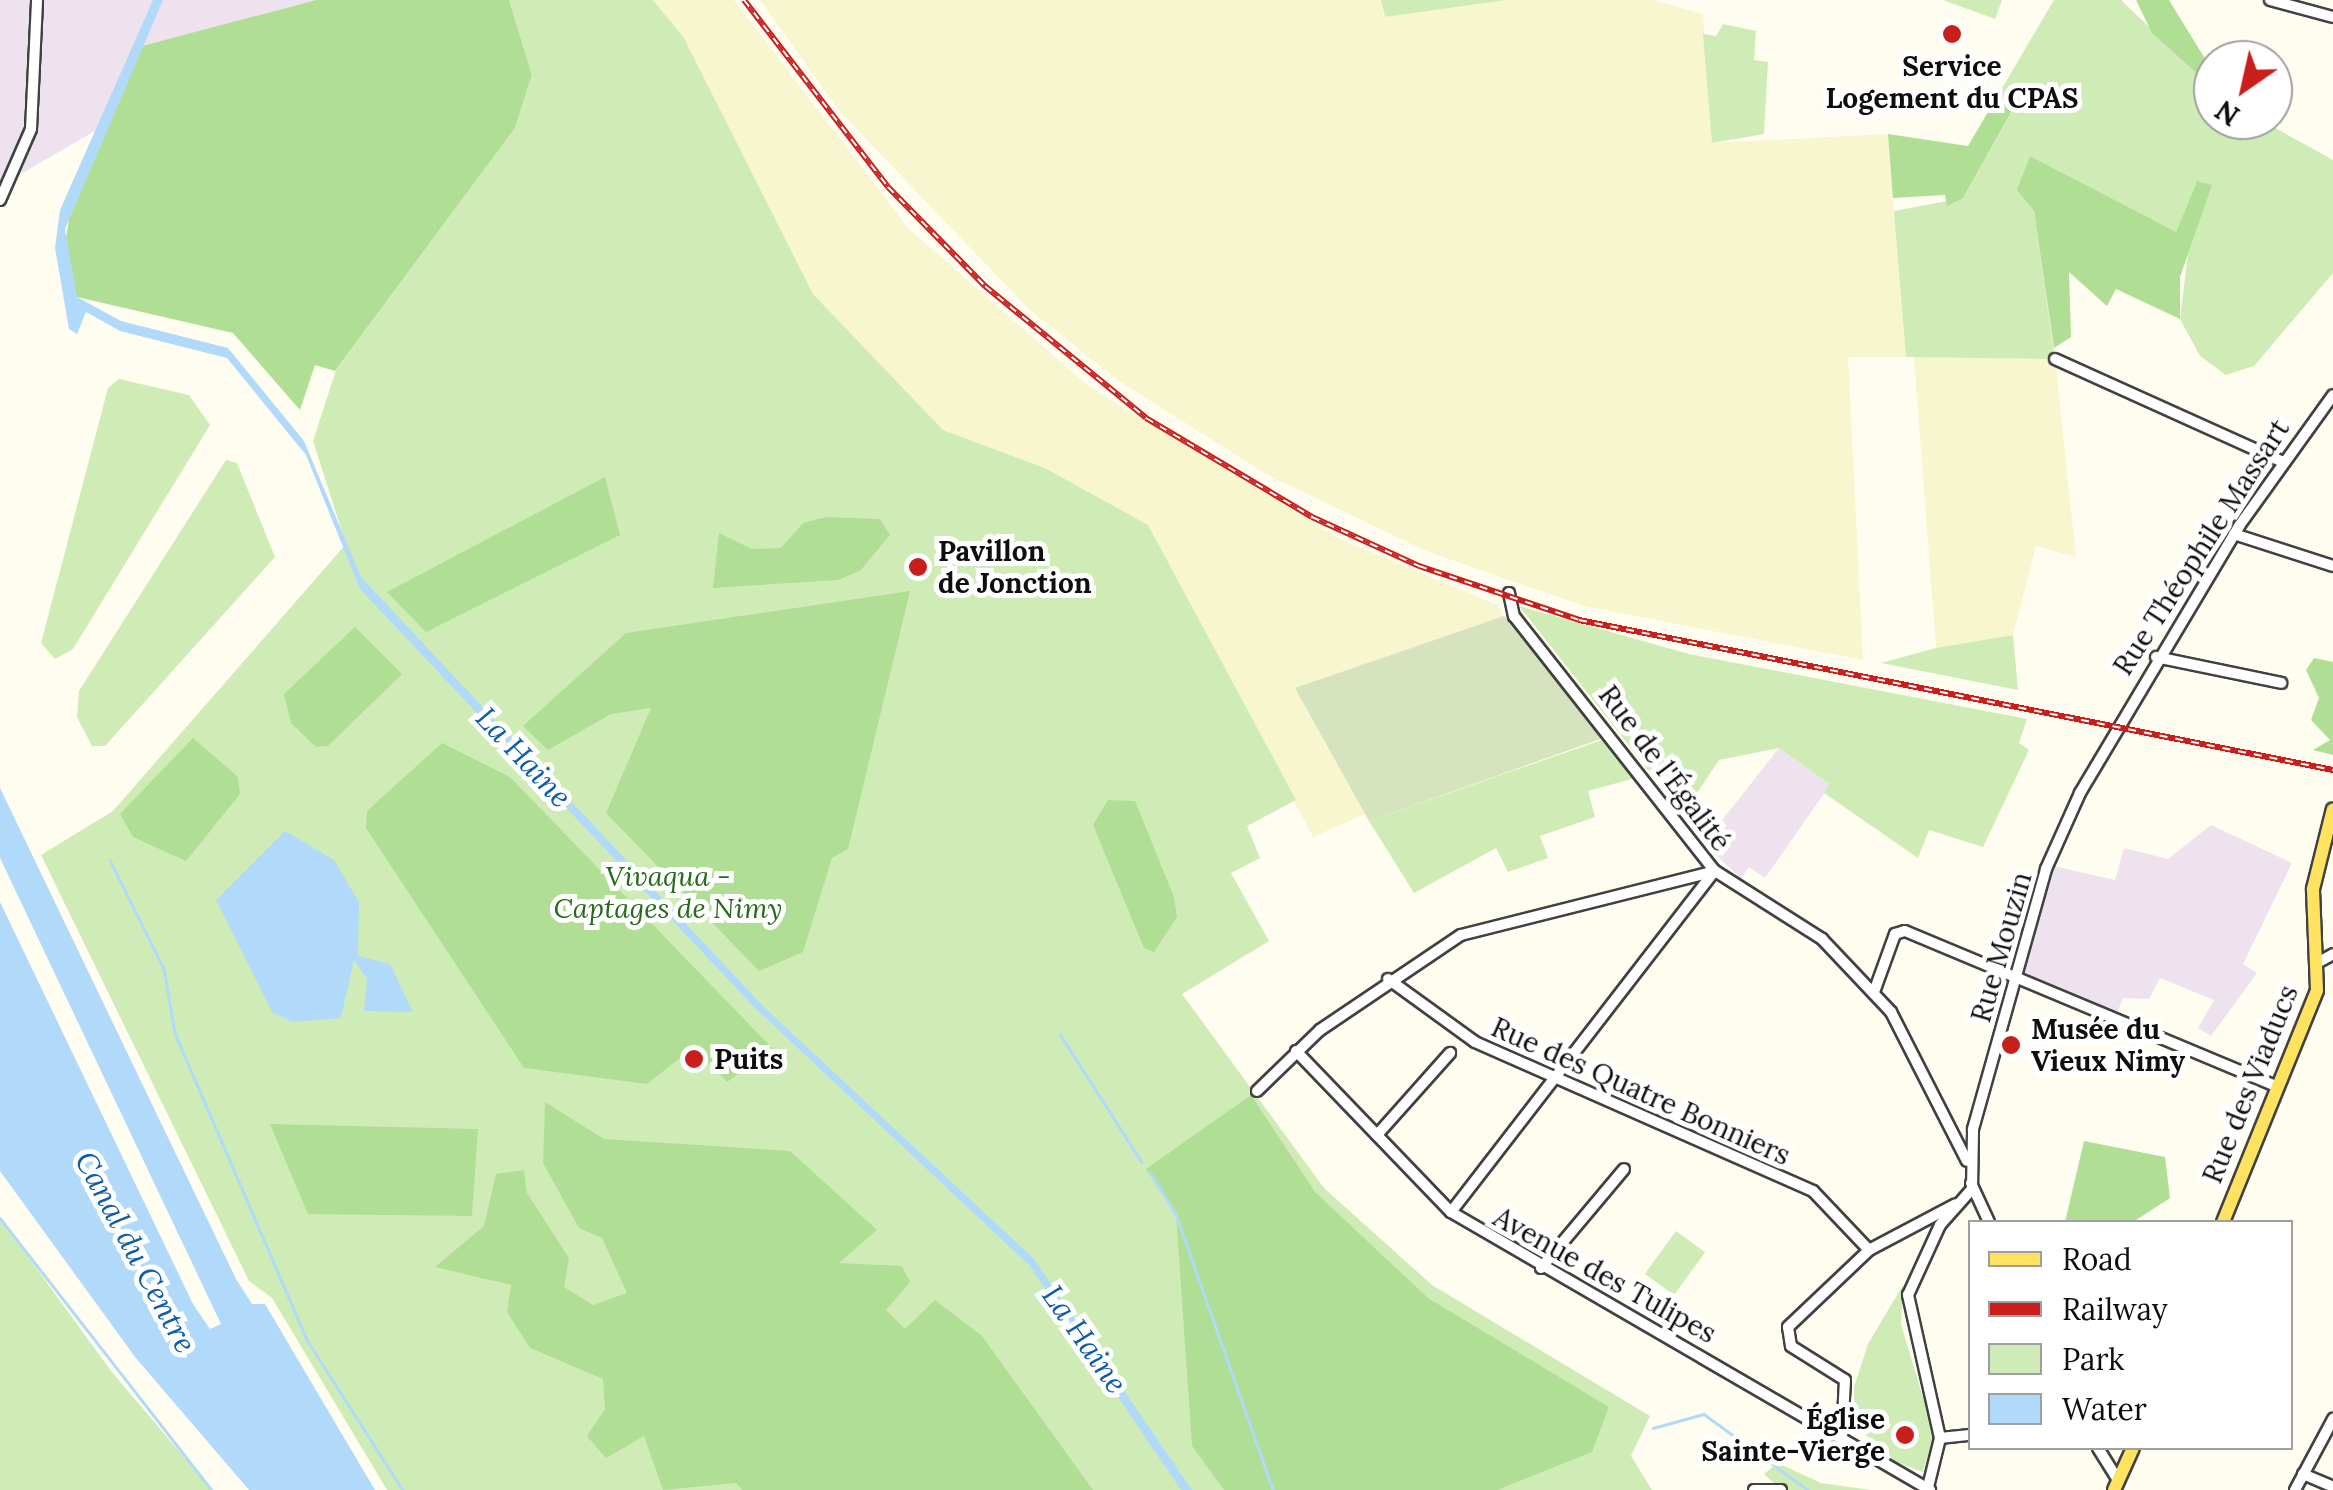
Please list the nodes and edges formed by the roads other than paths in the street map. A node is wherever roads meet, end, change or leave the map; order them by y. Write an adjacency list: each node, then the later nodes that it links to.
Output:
1 (37, 0): 4 (street)
2 (2270, 0): 3 (street)
3 (2333, 16)
4 (0, 200)
5 (2055, 359): 7 (street)
6 (2333, 395): 7 (street, Rue Théophile Massart)
7 (2281, 461): 8 (street, Rue Théophile Massart)
8 (2234, 534): 9 (street); 11 (street, Rue Théophile Massart)
9 (2333, 566)
10 (1508, 592): 15 (street, Rue de l'Égalité)
11 (2156, 657): 12 (street); 13 (street, Rue Théophile Massart)
12 (2281, 683)
13 (2113, 728): 18 (street, Rue Mouzin)
14 (2333, 809): 17 (main road, Rue des Viaducs)
15 (1715, 871): 19 (street); 20 (street, Rue de l'Égalité); 23 (street)
16 (2333, 954): 17 (street, Rue des Viaducs)
17 (2317, 963): 24 (main road, Rue des Viaducs)
18 (2015, 978): 20 (street); 24 (street); 28 (street, Rue Mouzin)
19 (1388, 979): 21 (street); 23 (street, Rue des Quatre Bonniers)
20 (1874, 992): 28 (street, Rue de l'Égalité)
21 (1296, 1051): 25 (street); 26 (street, Avenue des Tulipes)
22 (1450, 1054): 26 (street)
23 (1556, 1082): 30 (street); 33 (street, Rue des Quatre Bonniers)
24 (2273, 1085): 32 (main road, Rue des Viaducs)
25 (1257, 1091)
26 (1378, 1135): 30 (street, Avenue des Tulipes)
27 (1624, 1169): 34 (street)
28 (1972, 1190): 29 (street); 31 (street, Rue de l'Égalité)
29 (1956, 1204): 33 (street); 38 (street)
30 (1450, 1212): 34 (street, Avenue des Tulipes)
31 (1988, 1220)
32 (2224, 1220)
33 (1869, 1250): 37 (street)
34 (1541, 1268): 37 (street, Avenue des Tulipes)
35 (2333, 1418): 41 (street)
36 (1968, 1435): 38 (street)
37 (1842, 1438): 44 (street, Avenue des Tulipes)
38 (1940, 1438): 44 (street)
39 (2099, 1450): 42 (street)
40 (2132, 1450): 42 (main road)
41 (2303, 1474): 43 (street); 47 (street)
42 (2116, 1484)
43 (2333, 1486)
44 (1929, 1489)
45 (1754, 1490): 46 (street)
46 (1781, 1490)
47 (2295, 1490)

